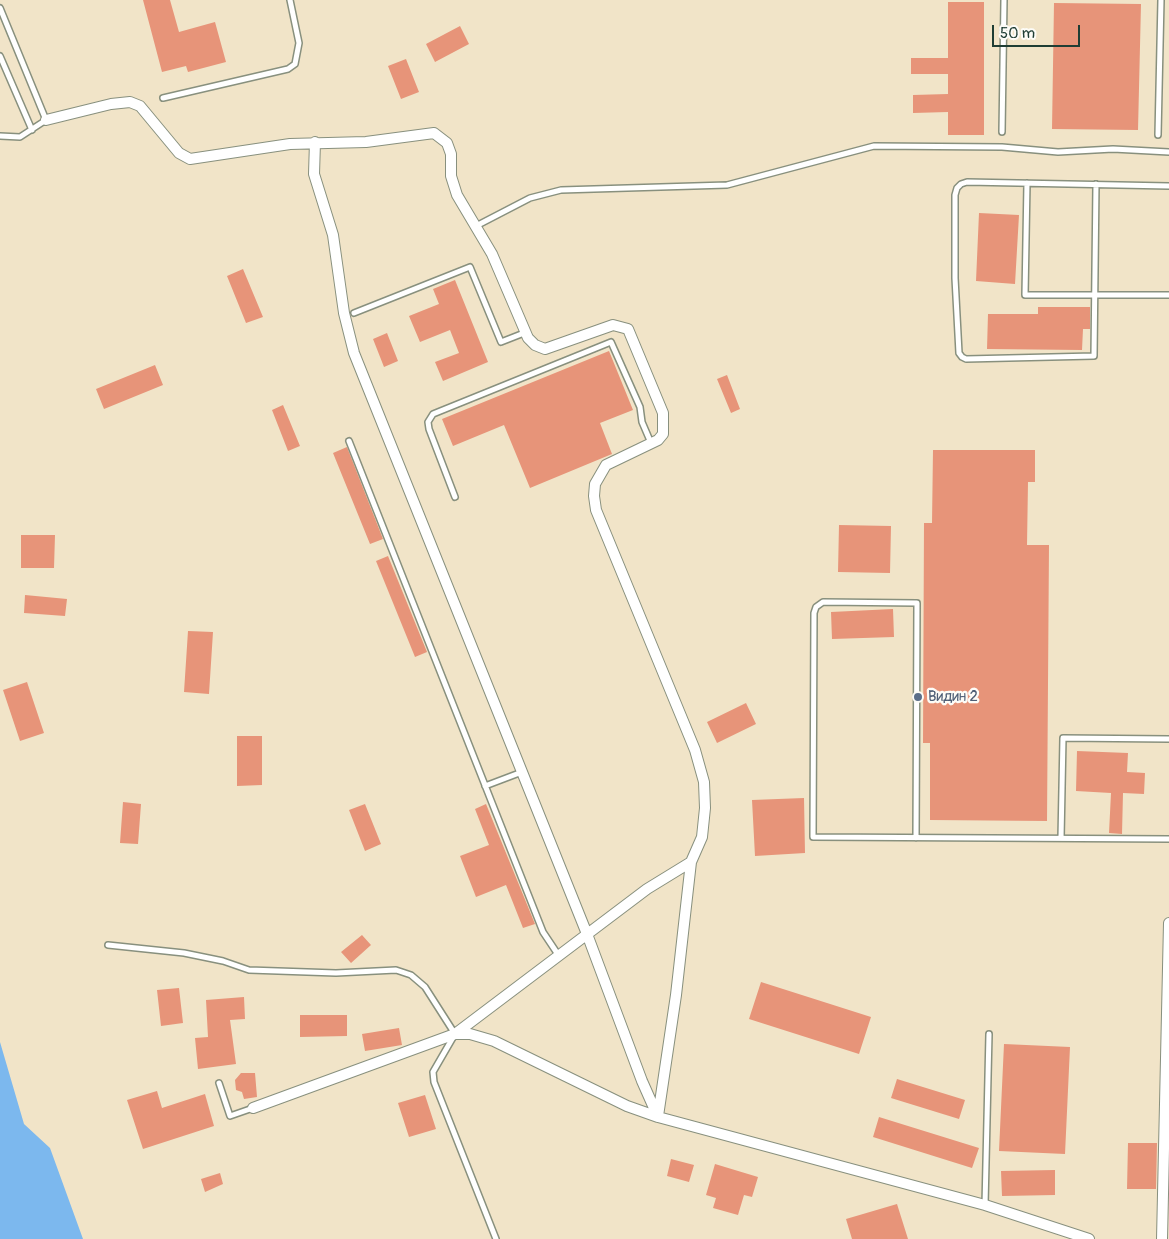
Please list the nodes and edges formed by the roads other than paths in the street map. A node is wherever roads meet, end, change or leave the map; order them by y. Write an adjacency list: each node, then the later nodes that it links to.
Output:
1 (290, 0): 6 (lane)
2 (1004, 0): 9 (lane)
3 (1161, 0): 10 (lane)
4 (0, 8): 7 (lane)
5 (0, 56): 8 (lane)
6 (162, 98)
7 (46, 120): 8 (lane); 12 (street)
8 (32, 130): 11 (lane)
9 (1002, 132)
10 (1158, 135)
11 (0, 136)
12 (315, 142): 17 (street); 26 (street)
13 (1169, 152): 17 (lane)
14 (1027, 183): 15 (lane); 18 (lane); 18 (lane)
15 (1096, 184): 16 (lane); 18 (lane)
16 (1169, 186)
17 (476, 226): 21 (street)
18 (1095, 295): 19 (lane)
19 (1169, 295)
20 (354, 313): 21 (lane)
21 (524, 333): 23 (street)
22 (349, 441): 27 (lane)
23 (651, 444): 24 (lane); 31 (street)
24 (455, 497)
25 (1169, 739): 29 (lane)
26 (522, 772): 27 (lane); 33 (street)
27 (485, 786): 35 (lane)
28 (916, 838): 28 (lane); 29 (lane)
29 (1061, 838): 30 (lane)
30 (1169, 839)
31 (691, 862): 33 (street); 42 (street)
32 (1169, 923): 36 (street)
33 (588, 934): 35 (street); 42 (street)
34 (108, 945): 38 (lane)
35 (558, 956): 38 (street)
36 (1168, 988): 37 (street)
37 (1168, 1005): 43 (street)
38 (455, 1034): 41 (street); 42 (street); 46 (lane)
39 (989, 1034): 45 (lane)
40 (219, 1083): 41 (lane)
41 (253, 1108)
42 (658, 1117): 45 (street)
43 (1165, 1125): 44 (street); 48 (street)
44 (1169, 1139)
45 (986, 1205): 47 (street)
46 (496, 1239)
47 (1090, 1239)
48 (1162, 1239)

